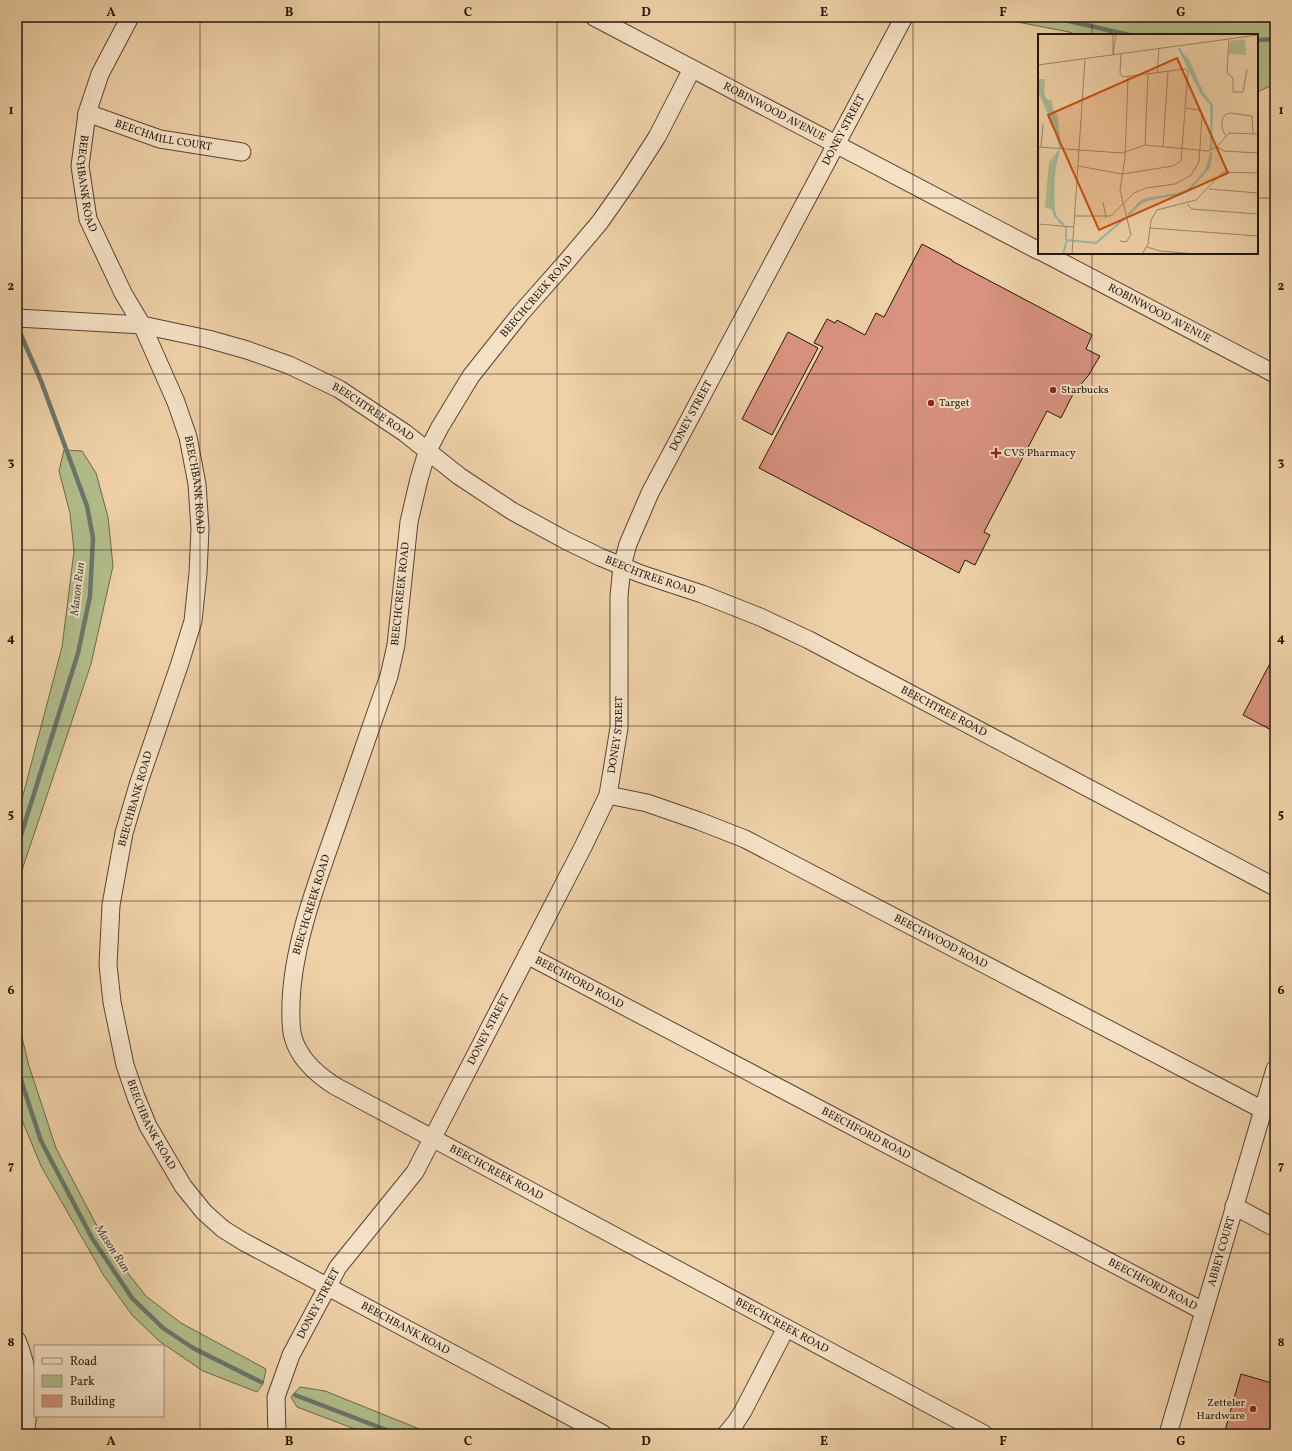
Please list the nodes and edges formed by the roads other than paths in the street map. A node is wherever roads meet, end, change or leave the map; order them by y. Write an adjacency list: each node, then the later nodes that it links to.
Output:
1 (130, 17): 5 (street, BEECHBANK ROAD)
2 (594, 17): 4 (street, ROBINWOOD AVENUE)
3 (904, 17): 6 (street, DONEY STREET)
4 (692, 69): 6 (street, ROBINWOOD AVENUE); 13 (street, BEECHCREEK ROAD)
5 (87, 113): 7 (street, BEECHMILL COURT); 11 (street, BEECHBANK ROAD)
6 (836, 144): 8 (street, ROBINWOOD AVENUE); 14 (street, DONEY STREET)
7 (242, 152)
8 (1038, 250)
9 (1046, 254): 12 (street, ROBINWOOD AVENUE)
10 (17, 318): 11 (street, BEECHTREE ROAD)
11 (142, 325): 13 (street, BEECHTREE ROAD); 23 (street, BEECHBANK ROAD)
12 (1275, 374)
13 (428, 452): 14 (street, BEECHTREE ROAD); 20 (street, BEECHCREEK ROAD)
14 (622, 566): 15 (street, DONEY STREET); 16 (street, BEECHTREE ROAD)
15 (608, 795): 17 (street, DONEY STREET); 19 (street, BEECHWOOD ROAD)
16 (1275, 886)
17 (527, 955): 20 (street, DONEY STREET); 24 (street, BEECHFORD ROAD)
18 (1275, 1069): 19 (street, ABBEY COURT)
19 (1263, 1110): 21 (street, ABBEY COURT)
20 (432, 1138): 23 (street, DONEY STREET); 25 (street, BEECHCREEK ROAD)
21 (1234, 1206): 22 (street); 24 (street, ABBEY COURT)
22 (1275, 1228)
23 (327, 1286): 28 (street, DONEY STREET); 29 (street, BEECHBANK ROAD)
24 (1203, 1312): 32 (street, ABBEY COURT)
25 (786, 1328): 30 (street); 31 (street, BEECHCREEK ROAD)
26 (17, 1340): 27 (street)
27 (25, 1434)
28 (277, 1434)
29 (603, 1434)
30 (726, 1434)
31 (984, 1434)
32 (1168, 1434)

